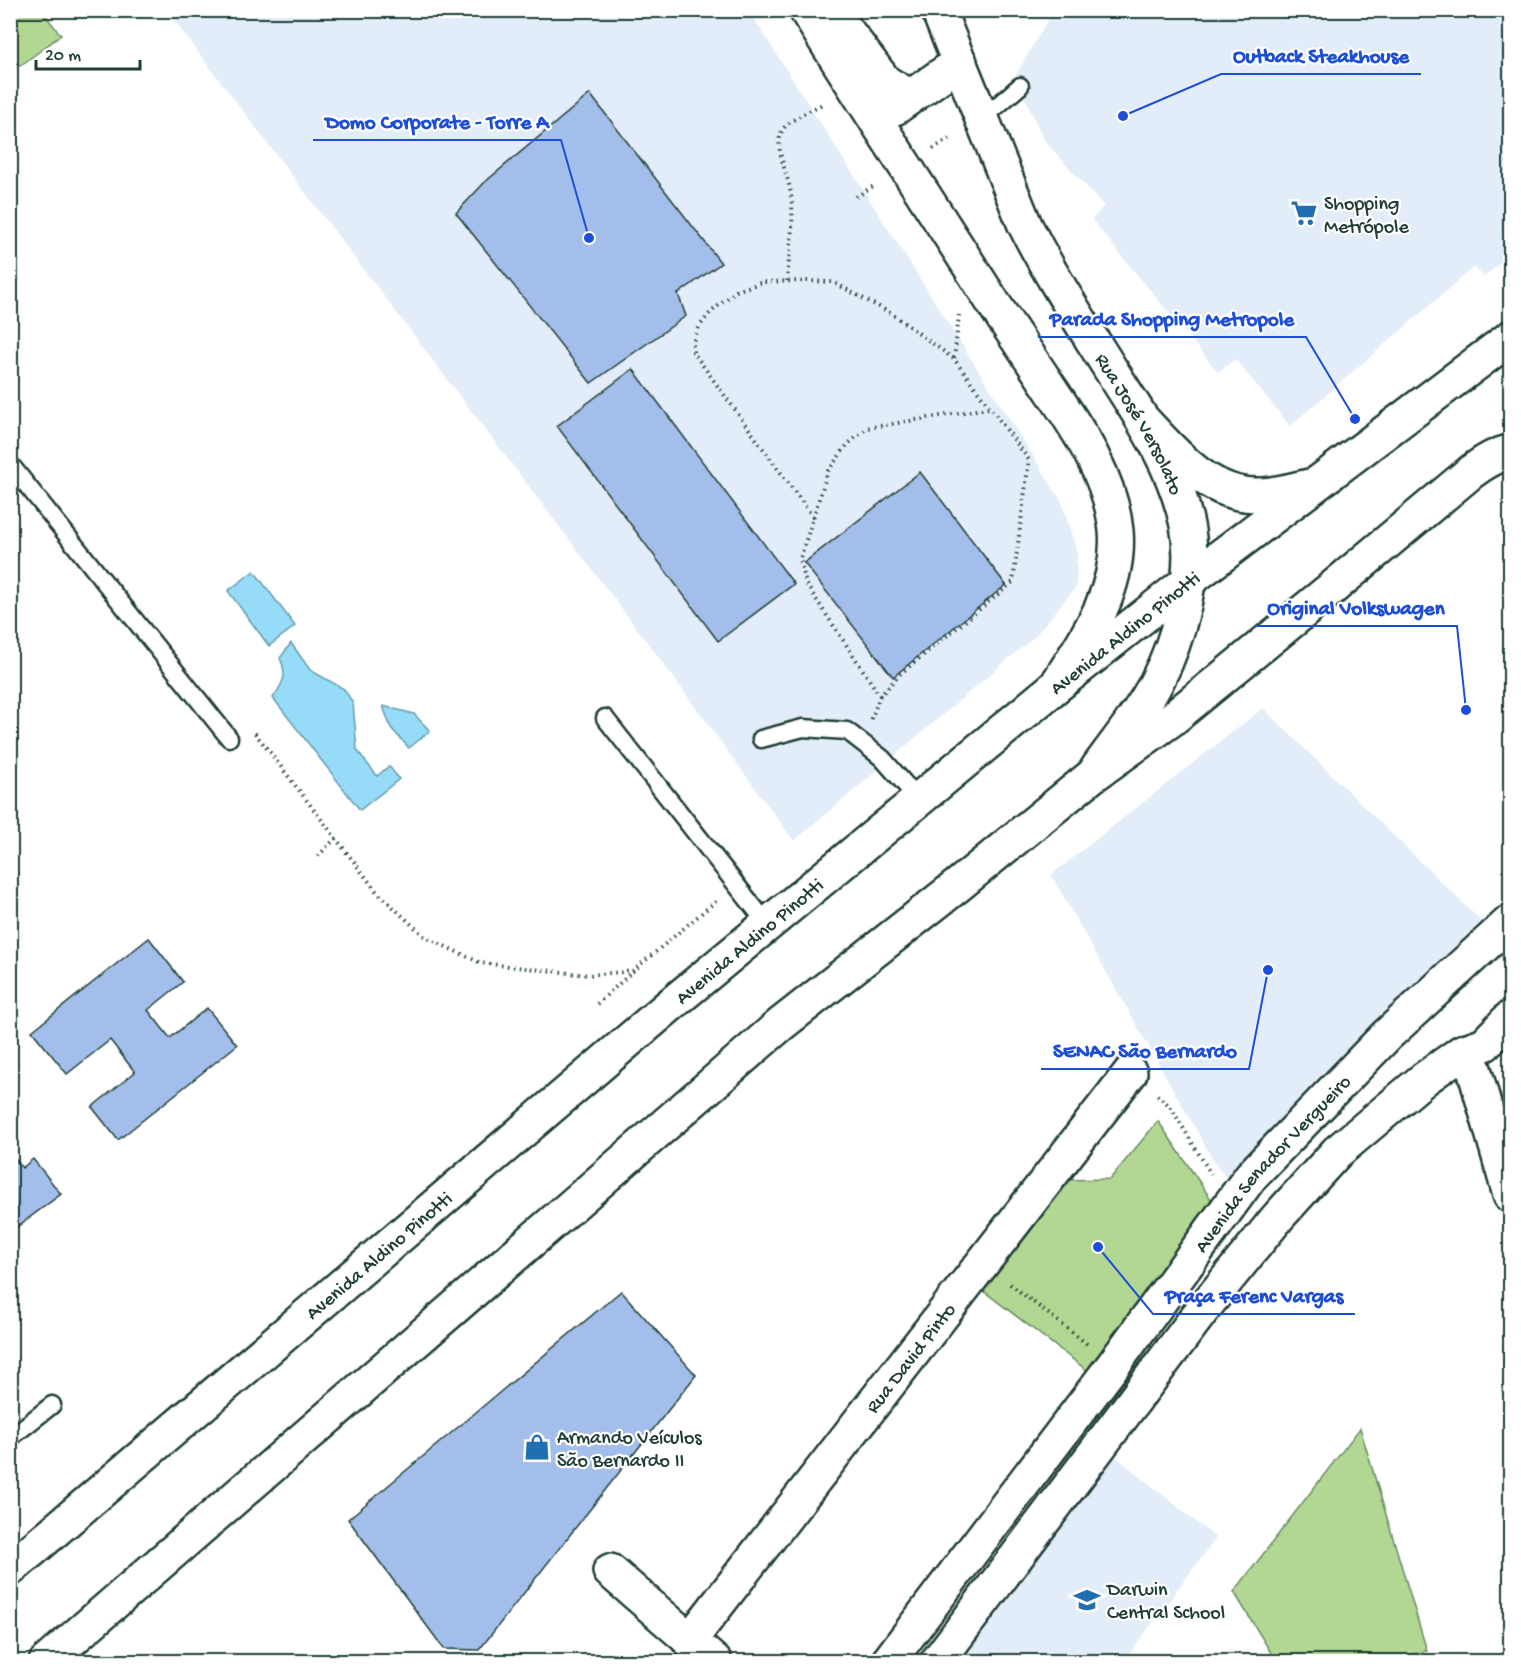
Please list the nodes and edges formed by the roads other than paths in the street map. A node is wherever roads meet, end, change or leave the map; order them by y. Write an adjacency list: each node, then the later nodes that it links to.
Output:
1 (806, 10): 8 (main road)
2 (831, 10): 6 (main road)
3 (938, 10): 4 (main road, Rua José Versolato)
4 (960, 62): 6 (main road); 7 (main road, Rua José Versolato)
5 (1020, 86): 7 (lane)
6 (913, 95): 8 (main road)
7 (982, 119): 10 (main road, Rua José Versolato)
8 (876, 122): 15 (main road)
9 (1510, 338): 13 (main road, Avenida Aldino Pinotti)
10 (1143, 420): 13 (main road); 14 (main road, Rua José Versolato)
11 (1510, 452): 19 (main road)
12 (10, 464): 17 (lane)
13 (1316, 484): 14 (main road, Avenida Aldino Pinotti)
14 (1188, 581): 15 (main road, Avenida Aldino Pinotti); 19 (main road, Rua José Versolato)
15 (1055, 687): 20 (main road, Avenida Aldino Pinotti)
16 (605, 718): 22 (lane)
17 (229, 738)
18 (760, 739): 20 (lane)
19 (1092, 776): 32 (main road)
20 (919, 800): 22 (main road, Avenida Aldino Pinotti)
21 (1510, 922): 34 (main road, Avenida Senador Vergueiro)
22 (768, 925): 29 (main road, Avenida Aldino Pinotti)
23 (1510, 1018): 24 (main road, Avenida Senador Vergueiro)
24 (1486, 1043): 26 (main road); 35 (main road, Avenida Senador Vergueiro)
25 (1130, 1073): 31 (main road, Rua David Pinto)
26 (1510, 1195)
27 (52, 1405): 28 (lane)
28 (10, 1438)
29 (10, 1569)
30 (610, 1571): 31 (main road)
31 (690, 1640): 33 (main road)
32 (46, 1662)
33 (715, 1662)
34 (888, 1662)
35 (937, 1662)

